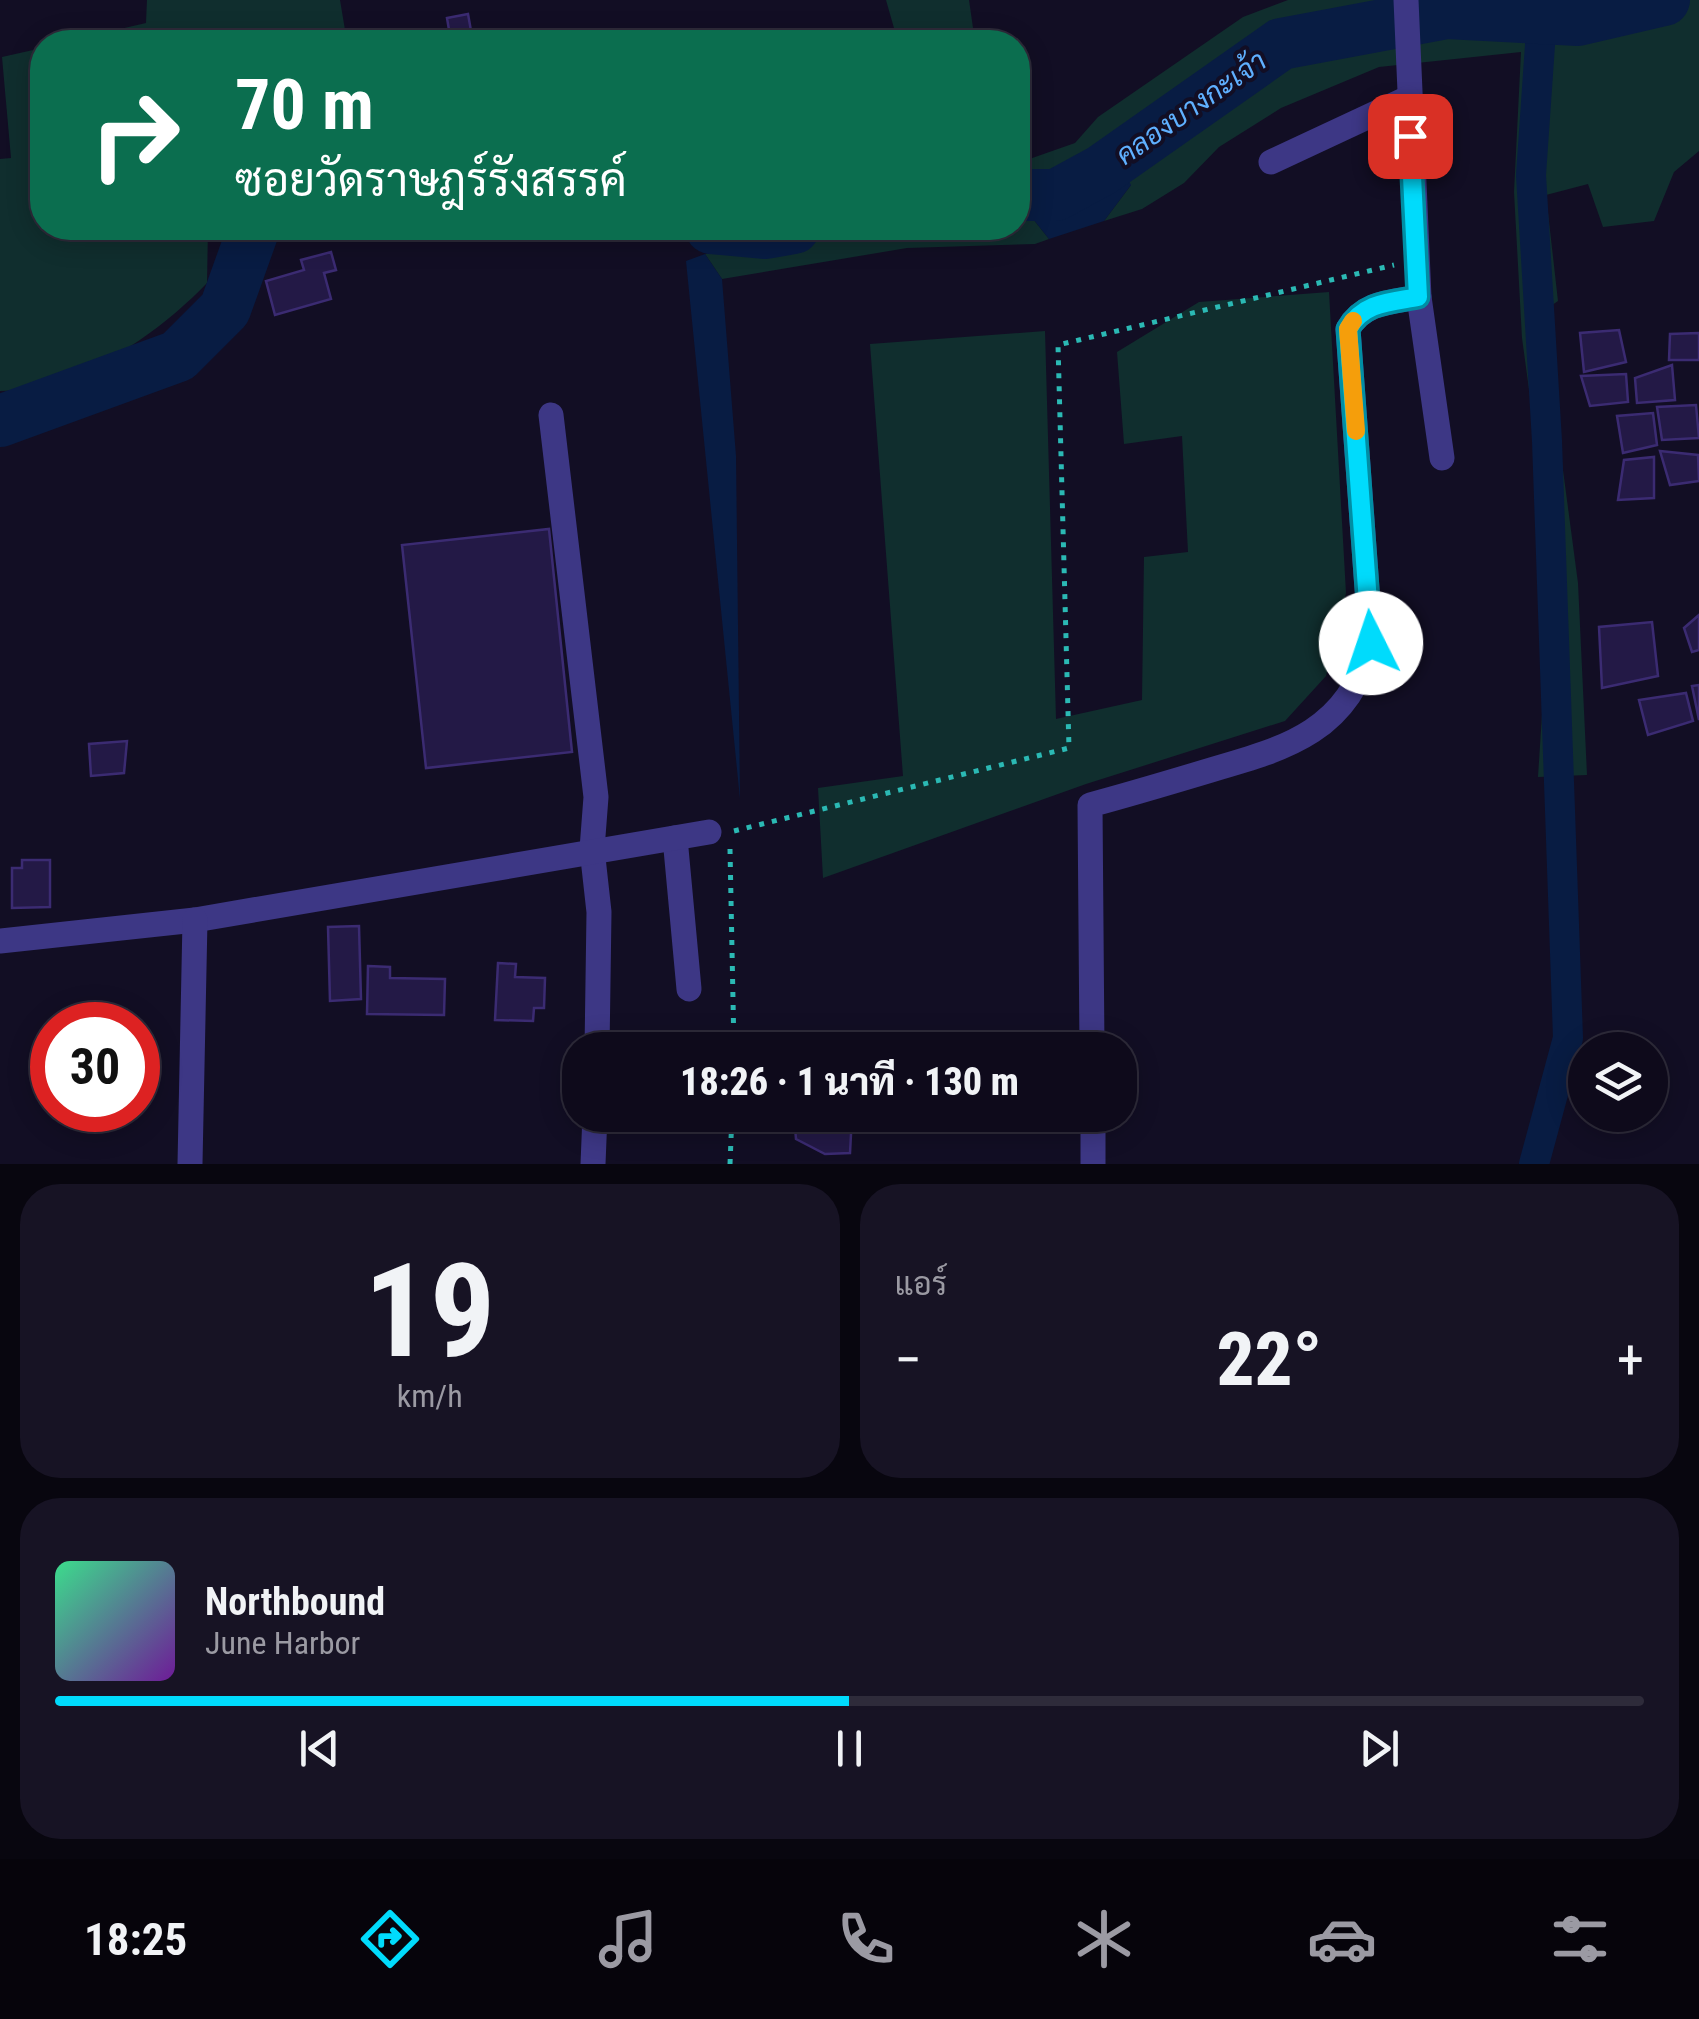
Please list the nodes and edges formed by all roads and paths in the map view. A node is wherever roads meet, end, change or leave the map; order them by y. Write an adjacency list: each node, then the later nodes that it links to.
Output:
1 (1406, 0): 2 (street)
2 (1407, 88): 3 (street); 4 (street)
3 (1272, 162)
4 (1417, 260): 5 (street); 8 (path)
5 (1418, 297): 7 (street); 16 (street)
6 (552, 415): 10 (street)
7 (1442, 458)
8 (721, 837): 9 (street); 15 (path)
9 (675, 838): 10 (street); 13 (street)
10 (592, 849): 11 (street); 14 (street)
11 (195, 920): 12 (street); 20 (street)
12 (0, 942)
13 (689, 989)
14 (596, 1032)
15 (734, 1032)
16 (1092, 1032)
17 (594, 1132): 21 (street)
18 (731, 1132): 22 (path)
19 (1093, 1132): 23 (street)
20 (190, 1164)
21 (593, 1164)
22 (730, 1164)
23 (1093, 1164)

